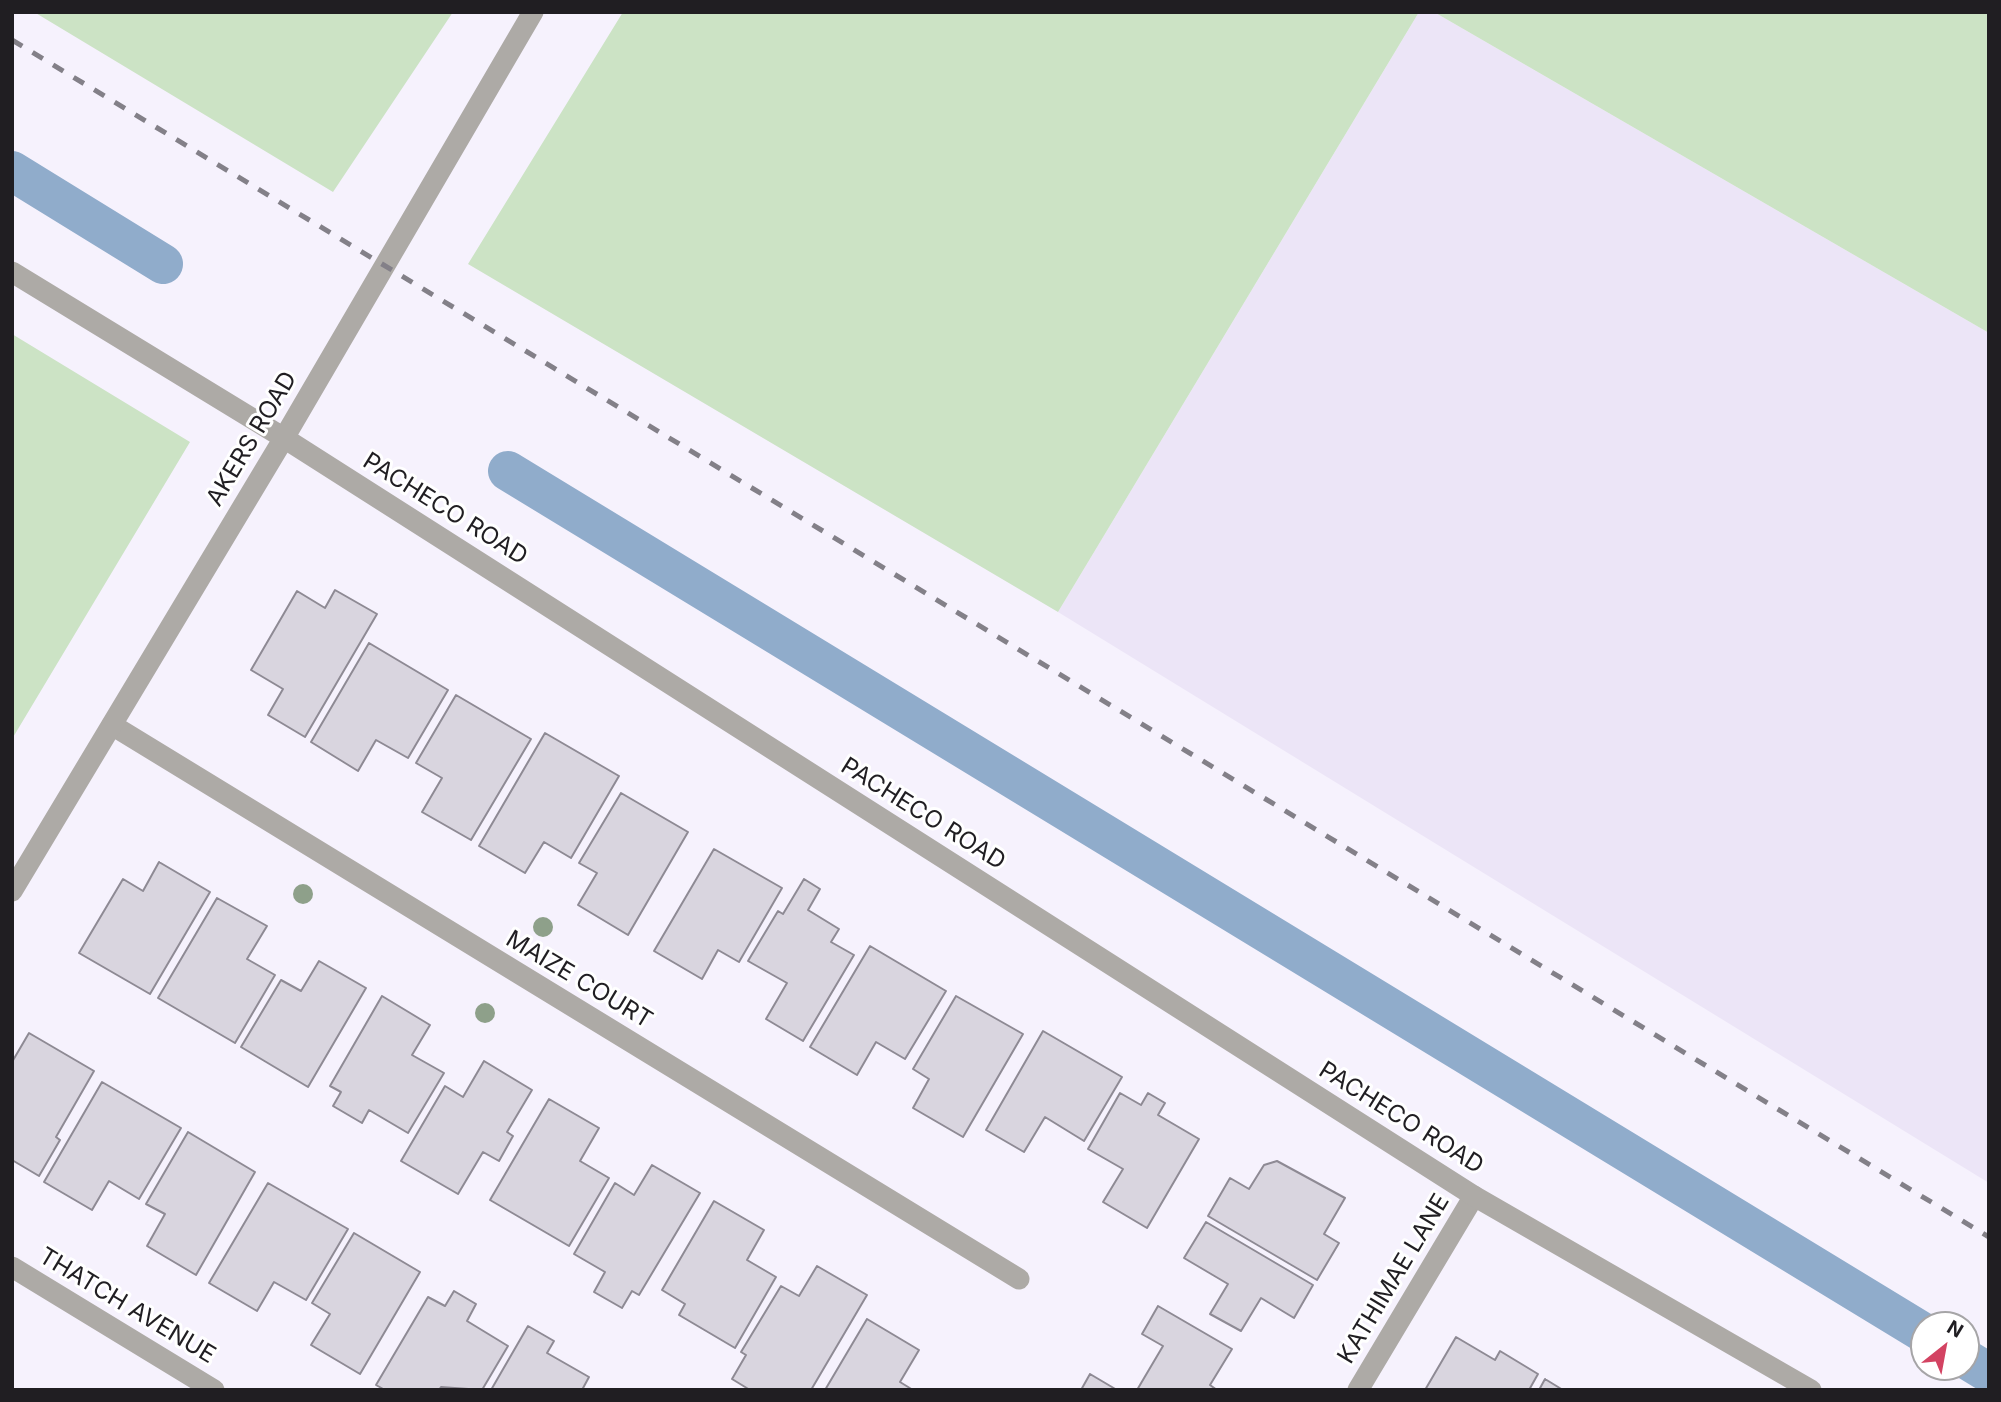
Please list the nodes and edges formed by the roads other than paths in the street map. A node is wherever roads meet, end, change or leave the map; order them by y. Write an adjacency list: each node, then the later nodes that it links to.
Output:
1 (533, 12): 3 (street, AKERS ROAD)
2 (12, 272): 3 (street, PACHECO ROAD)
3 (284, 438): 4 (street, AKERS ROAD); 6 (street, PACHECO ROAD)
4 (112, 725): 5 (street, AKERS ROAD); 8 (street, MAIZE COURT)
5 (12, 891)
6 (1474, 1196): 10 (street, KATHIMAE LANE); 11 (street, PACHECO ROAD)
7 (12, 1267): 9 (street, THATCH AVENUE)
8 (1019, 1279)
9 (214, 1390)
10 (1358, 1390)
11 (1811, 1390)

